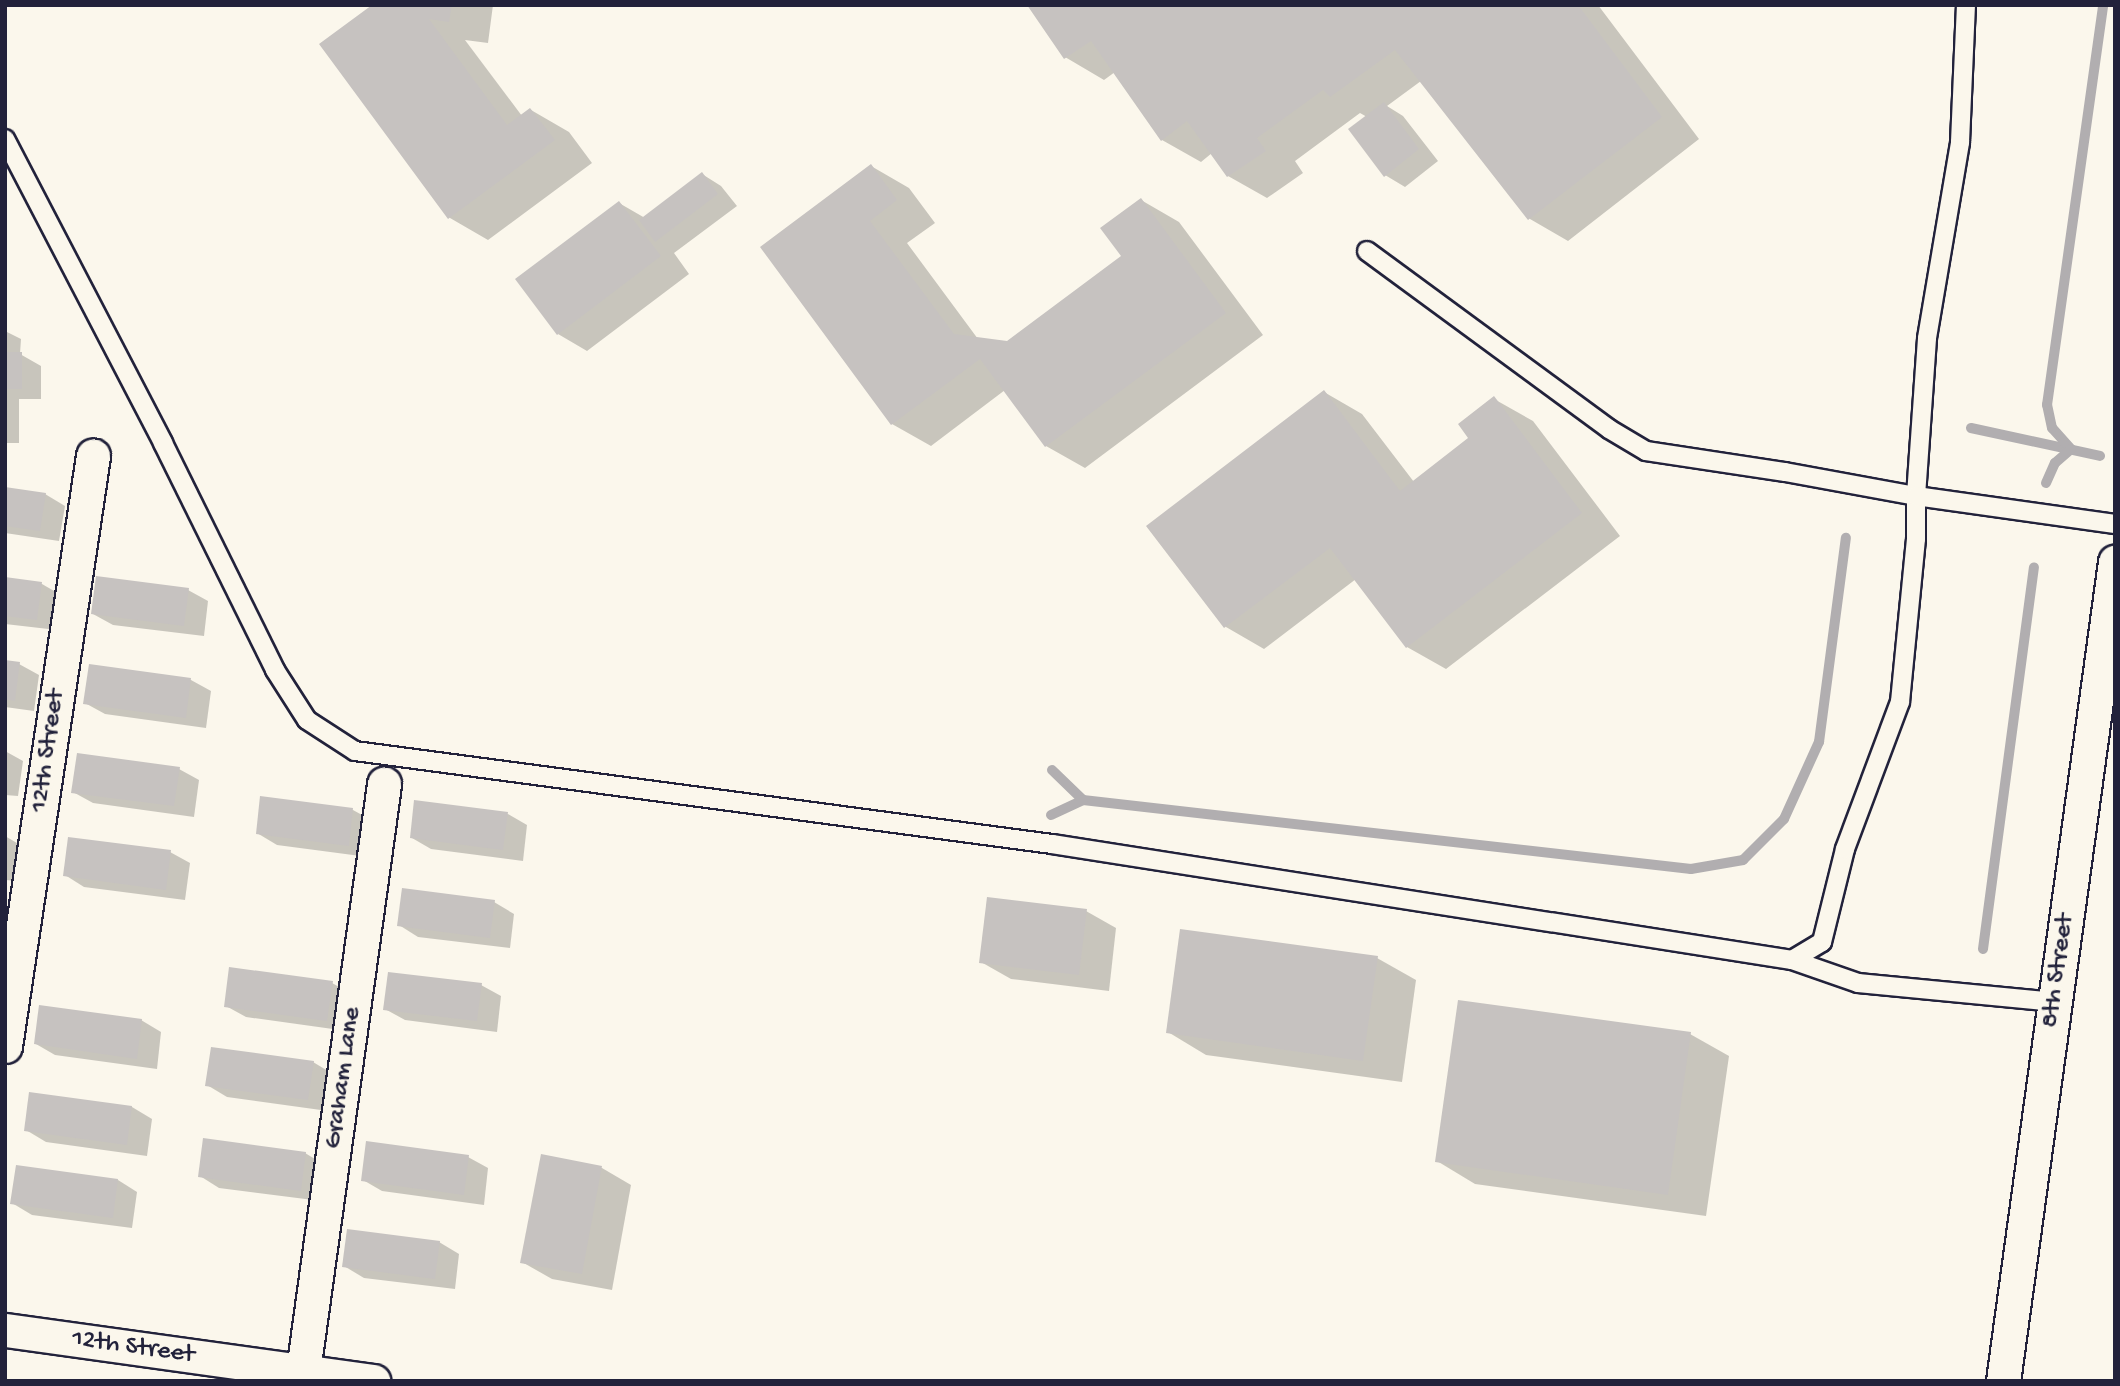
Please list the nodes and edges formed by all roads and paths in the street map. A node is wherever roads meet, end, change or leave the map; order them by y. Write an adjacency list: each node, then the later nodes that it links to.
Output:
1 (1966, 5): 5 (lane)
2 (5, 139): 9 (lane)
3 (1367, 251): 5 (lane)
4 (93, 456): 11 (street, 12th Street)
5 (1916, 496): 6 (lane); 9 (lane)
6 (2115, 524)
7 (2115, 562): 10 (street, 8th Street)
8 (384, 784): 13 (street, Graham Lane)
9 (1791, 960): 10 (lane)
10 (2055, 1002): 15 (street, 8th Street)
11 (5, 1046)
12 (5, 1330): 13 (street, 12th Street)
13 (303, 1371): 14 (street, 12th Street)
14 (373, 1381)
15 (2003, 1381)

